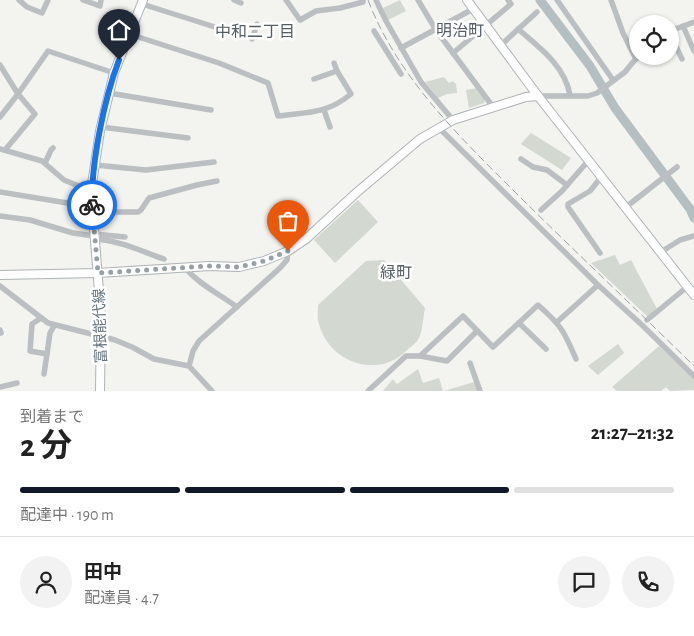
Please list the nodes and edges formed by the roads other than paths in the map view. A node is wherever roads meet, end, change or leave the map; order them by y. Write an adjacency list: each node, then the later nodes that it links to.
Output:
1 (19, 0): 2 (street)
2 (48, 0)
3 (83, 0): 4 (street)
4 (101, 0)
5 (234, 0): 15 (street)
6 (286, 0): 7 (street)
7 (362, 0)
8 (376, 0): 31 (street)
9 (418, 0): 25 (street)
10 (467, 0): 16 (street)
11 (508, 0): 20 (street)
12 (557, 0): 43 (street)
13 (611, 0): 29 (street)
14 (143, 2): 22 (street); 27 (street, 富根能代線)
15 (241, 3)
16 (473, 9): 20 (street); 25 (street)
17 (537, 12): 24 (street)
18 (694, 22): 21 (street)
19 (256, 24): 28 (street)
20 (486, 26): 30 (street); 34 (street)
21 (682, 26): 23 (street); 32 (street)
22 (218, 28)
23 (679, 28)
24 (518, 29): 30 (street); 46 (street)
25 (436, 30): 31 (street); 34 (street)
26 (374, 31): 41 (street)
27 (129, 34): 40 (street, 富根能代線); 50 (street)
28 (252, 39)
29 (629, 44)
30 (501, 45): 47 (street)
31 (401, 48): 52 (street)
32 (694, 51)
33 (679, 52): 35 (street)
34 (453, 53): 48 (street)
35 (682, 59)
36 (334, 63): 39 (street)
37 (0, 65): 45 (street)
38 (631, 65): 43 (street)
39 (337, 70): 42 (street); 50 (street)
40 (114, 74): 44 (street, 富根能代線); 45 (street)
41 (401, 74)
42 (314, 79)
43 (612, 82): 46 (street)
44 (109, 92): 49 (street); 53 (street, 富根能代線)
45 (18, 94): 51 (street); 58 (street)
46 (570, 95): 47 (street)
47 (538, 96): 48 (street); 60 (street)
48 (493, 107): 52 (street)
49 (211, 110)
50 (324, 110): 54 (street)
51 (0, 117)
52 (453, 120): 55 (street)
53 (101, 127): 56 (street); 63 (street, 富根能代線)
54 (330, 127)
55 (439, 128): 77 (street); 84 (street)
56 (188, 138)
57 (53, 148): 62 (street)
58 (2, 150): 62 (street)
59 (521, 159): 67 (street)
60 (589, 160): 65 (street); 67 (street)
61 (214, 162): 63 (street)
62 (45, 163): 68 (street)
63 (95, 165): 68 (street, 富根能代線)
64 (677, 167): 70 (street)
65 (602, 176): 70 (street); 79 (street)
66 (218, 181): 71 (street)
67 (567, 185): 72 (street)
68 (92, 191): 71 (street, 富根能代線)
69 (0, 192): 71 (street)
70 (626, 208): 78 (street)
71 (92, 210): 74 (street, 富根能代線)
72 (541, 210)
73 (0, 216): 74 (street)
74 (94, 236): 76 (street); 80 (street); 82 (street, 富根能代線)
75 (694, 236): 78 (street)
76 (125, 237)
77 (288, 251): 81 (street); 88 (street)
78 (661, 252): 86 (street)
79 (600, 253)
80 (164, 259)
81 (185, 268): 82 (street); 88 (street)
82 (98, 273): 83 (street); 95 (street, 富根能代線)
83 (0, 275)
84 (598, 285): 91 (street); 103 (street)
85 (0, 287): 89 (street)
86 (687, 287): 87 (street); 90 (street)
87 (694, 295)
88 (237, 307): 101 (street)
89 (41, 318): 93 (street); 97 (street)
90 (647, 320)
91 (557, 322): 92 (street); 99 (street)
92 (518, 323): 94 (street); 96 (street)
93 (54, 326): 95 (street); 97 (street)
94 (478, 331): 98 (street); 98 (street)
95 (102, 337): 101 (street); 106 (street, 富根能代線)
96 (546, 349)
97 (47, 354): 102 (street)
98 (420, 356): 108 (street)
99 (576, 359)
100 (470, 363): 109 (street)
101 (189, 366): 107 (street)
102 (44, 374)
103 (694, 376)
104 (17, 383): 105 (street)
105 (0, 387)
106 (100, 391)
107 (212, 391)
108 (368, 391)
109 (480, 391)

